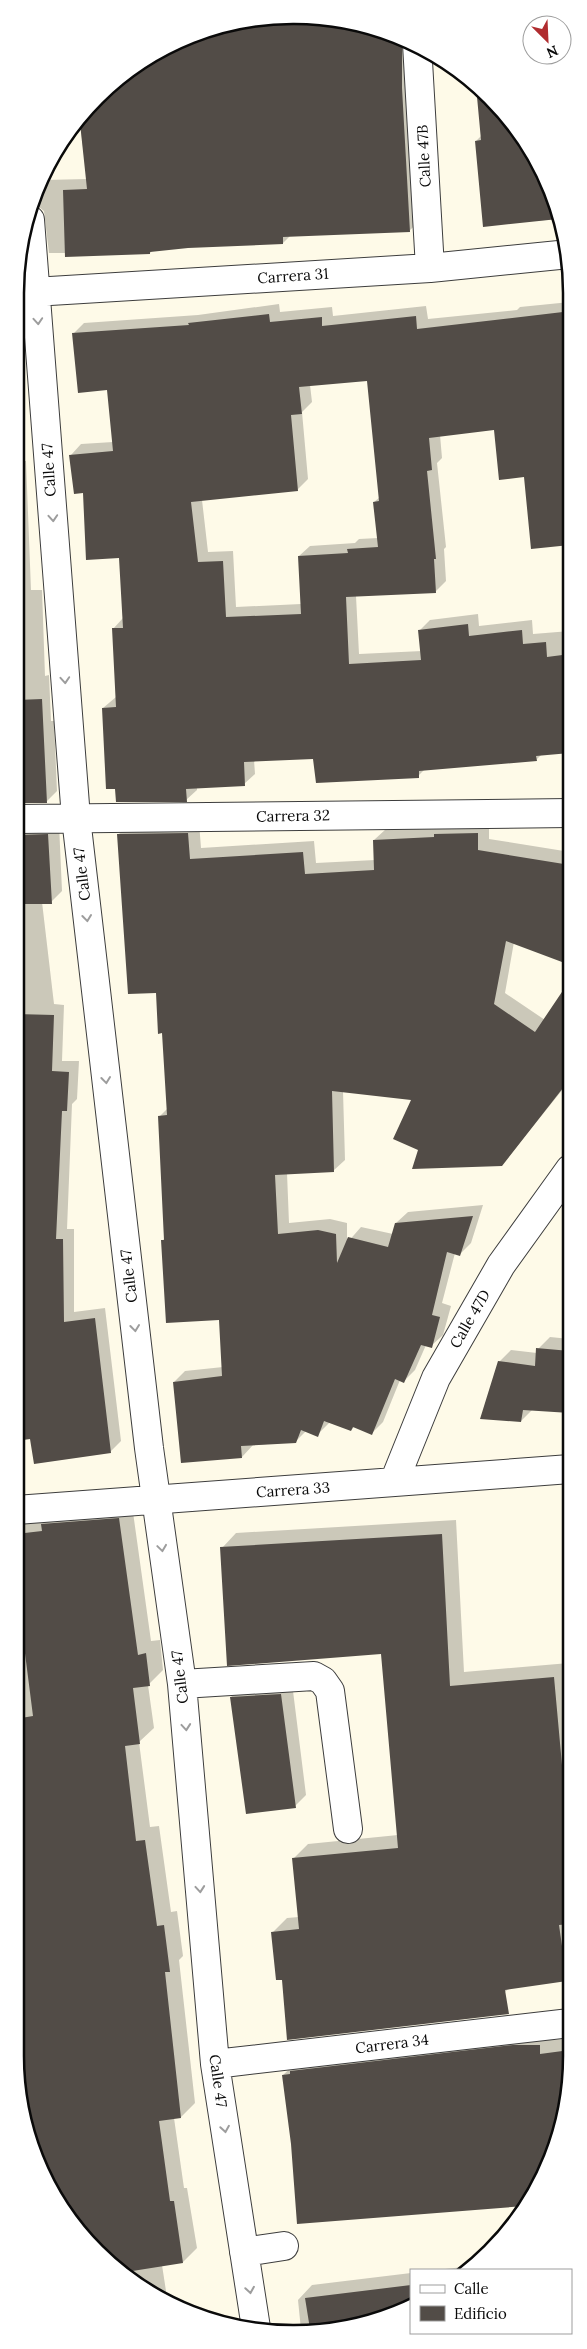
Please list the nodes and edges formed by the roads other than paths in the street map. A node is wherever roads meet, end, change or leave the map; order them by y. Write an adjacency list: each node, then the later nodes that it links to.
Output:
1 (418, 54): 4 (street, Calle 47B)
2 (29, 242): 5 (street, Calle 47)
3 (560, 255): 4 (street, Carrera 31)
4 (430, 268): 5 (street, Carrera 31)
5 (26, 293): 7 (street, Calle 47, one-way to 7)
6 (563, 813): 7 (street, Carrera 32)
7 (76, 818): 8 (street, Carrera 32); 12 (street, Calle 47, one-way to 12)
8 (24, 819)
9 (563, 1180): 11 (street, Calle 47D)
10 (563, 1470): 11 (street, Carrera 33)
11 (394, 1482): 12 (street, Carrera 33)
12 (155, 1500): 13 (street, Carrera 33); 14 (street, Calle 47, one-way to 14)
13 (24, 1509)
14 (182, 1684): 15 (street); 17 (street, Calle 47, one-way to 17)
15 (348, 1829)
16 (563, 2024): 17 (street, Carrera 34)
17 (215, 2064): 19 (street, Calle 47, one-way to 19)
18 (284, 2246): 19 (street)
19 (244, 2252): 20 (street, Calle 47, one-way to 20)
20 (255, 2322)

